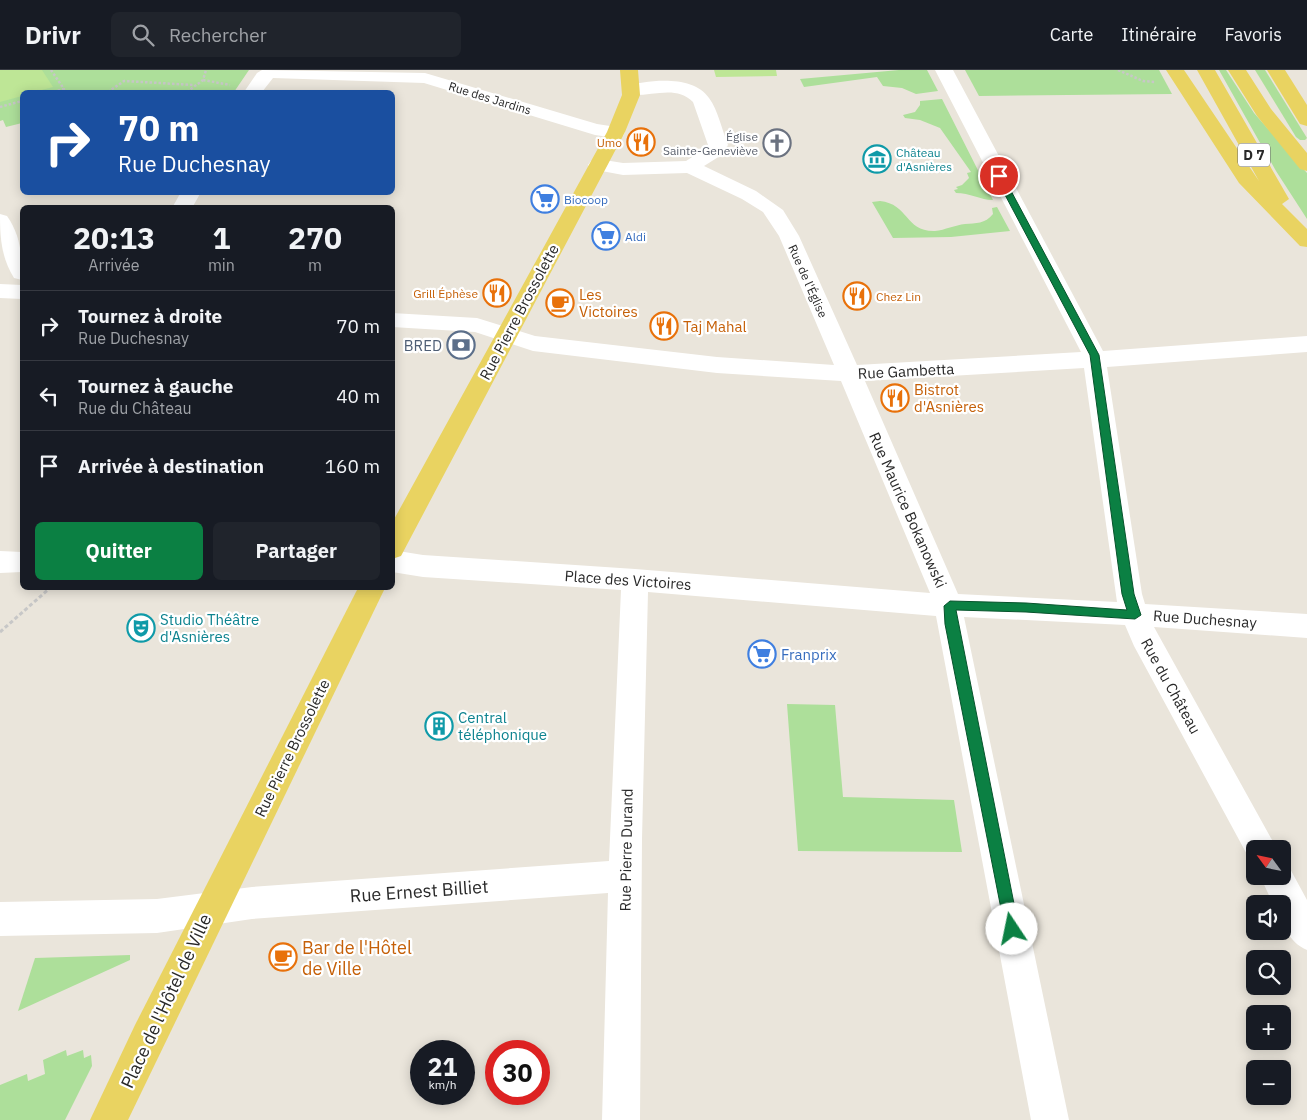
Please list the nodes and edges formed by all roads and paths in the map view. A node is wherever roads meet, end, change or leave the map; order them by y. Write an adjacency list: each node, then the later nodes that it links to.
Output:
1 (51, 70): 14 (path)
2 (206, 70): 9 (path)
3 (944, 70): 33 (street, Rue du Château)
4 (1118, 70): 11 (path)
5 (1175, 70): 26 (main road)
6 (1206, 70): 26 (main road, D 7)
7 (1237, 70): 24 (main road)
8 (1276, 70): 20 (main road)
9 (204, 80): 12 (path); 13 (path)
10 (630, 80): 21 (main road, Rue Pierre Brossolette); 22 (street)
11 (1157, 82)
12 (194, 85): 15 (path); 16 (path)
13 (235, 86)
14 (63, 90)
15 (111, 90)
16 (189, 90)
17 (254, 90): 21 (street, Rue des Jardins)
18 (20, 102): 19 (path)
19 (0, 107)
20 (1307, 120)
21 (616, 132): 23 (main road, Rue Pierre Brossolette)
22 (696, 163): 23 (street); 34 (street, Rue de l'Église)
23 (598, 165): 31 (main road, Rue Pierre Brossolette)
24 (1307, 165)
25 (0, 220): 27 (street)
26 (1307, 239)
27 (20, 268)
28 (0, 291): 29 (street)
29 (20, 292)
30 (395, 320): 31 (street, Rue Gambetta)
31 (508, 335): 34 (street, Rue Gambetta); 35 (main road, Rue Pierre Brossolette)
32 (1307, 344): 33 (street, Rue Gambetta)
33 (1096, 360): 34 (street, Rue Gambetta); 44 (street, Rue du Château)
34 (845, 364): 43 (street, Rue Maurice Bokanowski)
35 (395, 543)
36 (395, 561): 39 (street, Place des Victoires)
37 (0, 562): 38 (street)
38 (20, 562)
39 (635, 580): 42 (street, Place des Victoires); 48 (street, Rue Pierre Durand)
40 (48, 590): 46 (path)
41 (370, 590): 50 (main road, Rue Pierre Brossolette)
42 (863, 599): 43 (street, Rue Duchesnay)
43 (950, 606): 44 (street, Rue Duchesnay); 55 (street, Rue Maurice Bokanowski)
44 (1135, 615): 45 (street, Rue Duchesnay); 47 (street, Rue du Château)
45 (1307, 626)
46 (0, 632)
47 (1255, 840)
48 (625, 876): 50 (street, Rue Ernest Billiet); 54 (street, Rue Pierre Durand)
49 (1281, 885): 52 (street)
50 (212, 908): 51 (street, Place de l'Hôtel de Ville); 53 (main road, Place de l'Hôtel de Ville)
51 (0, 919)
52 (1307, 933)
53 (109, 1120)
54 (621, 1120)
55 (1050, 1120)

